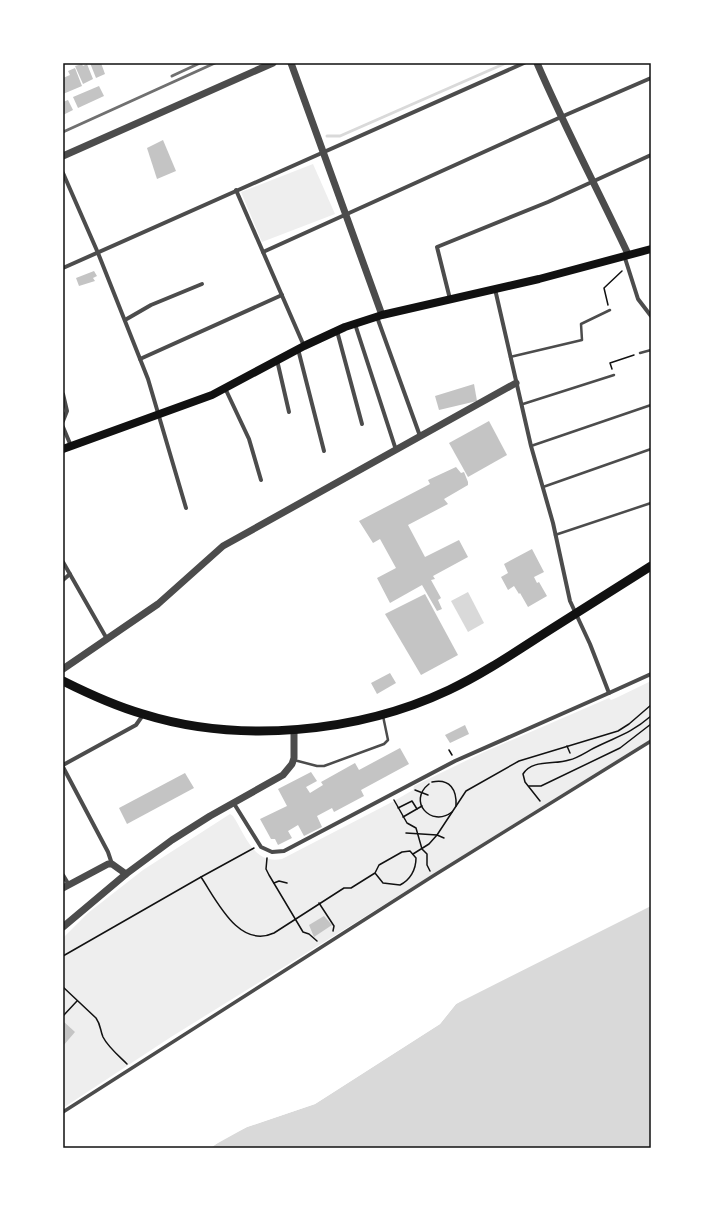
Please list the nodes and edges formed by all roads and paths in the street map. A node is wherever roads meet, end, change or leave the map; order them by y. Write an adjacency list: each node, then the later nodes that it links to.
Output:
1 (273, 63): 8 (street)
2 (291, 63): 7 (street)
3 (524, 63): 7 (street)
4 (537, 63): 6 (street)
5 (651, 78): 6 (street)
6 (560, 117): 11 (street); 13 (street)
7 (324, 152): 12 (street); 13 (street)
8 (63, 156)
9 (651, 156): 11 (street)
10 (63, 173): 16 (street)
11 (594, 181): 17 (street); 23 (street)
12 (236, 190): 15 (street); 16 (street)
13 (346, 214): 15 (street); 25 (street)
14 (651, 249): 17 (main road)
15 (263, 252): 22 (street)
16 (98, 253): 18 (street); 27 (street)
17 (626, 254): 19 (street); 21 (main road)
18 (63, 268)
19 (628, 268): 24 (path); 26 (street)
20 (202, 284): 27 (street)
21 (495, 289): 23 (main road); 33 (street)
22 (282, 295): 30 (street); 34 (street)
23 (450, 299): 25 (main road)
24 (610, 310): 33 (lane)
25 (380, 316): 28 (main road); 47 (street)
26 (651, 316)
27 (125, 320): 34 (street)
28 (355, 324): 29 (main road); 52 (street)
29 (336, 331): 30 (main road); 45 (street)
30 (301, 347): 35 (main road); 51 (street)
31 (651, 350): 32 (lane)
32 (640, 353): 36 (path)
33 (510, 357): 37 (street)
34 (140, 359): 43 (street)
35 (277, 359): 38 (main road); 42 (street)
36 (614, 374): 40 (lane)
37 (516, 384): 40 (street); 47 (street)
38 (225, 388): 43 (main road); 53 (street)
39 (63, 394): 44 (street)
40 (523, 404): 48 (street)
41 (651, 405): 48 (lane)
42 (289, 412)
43 (160, 414): 49 (main road); 56 (street)
44 (63, 422)
45 (362, 424)
46 (63, 426): 49 (street)
47 (420, 436): 52 (street)
48 (531, 446): 54 (street)
49 (67, 448)
50 (651, 449): 54 (lane)
51 (324, 450)
52 (396, 450): 63 (street)
53 (261, 480)
54 (542, 487): 57 (street)
55 (651, 503): 57 (lane)
56 (186, 508)
57 (555, 535): 62 (street)
58 (63, 562): 60 (street)
59 (651, 566): 62 (highway)
60 (70, 574): 61 (street); 63 (street)
61 (63, 580)
62 (576, 614): 67 (street); 70 (highway)
63 (107, 639): 64 (street)
64 (63, 669)
65 (651, 674): 67 (street)
66 (63, 681): 69 (highway)
67 (609, 693): 86 (street)
68 (651, 705): 75 (path)
69 (143, 714): 73 (highway); 80 (street)
70 (382, 715): 73 (highway); 79 (lane)
71 (651, 716): 81 (path)
72 (651, 724): 81 (path)
73 (294, 730): 79 (street)
74 (651, 741): 90 (street)
75 (567, 746): 77 (path); 88 (path)
76 (449, 750): 78 (path)
77 (570, 753)
78 (453, 757)
79 (294, 760): 86 (street)
80 (63, 766): 102 (street)
81 (529, 786): 90 (path)
82 (412, 789): 83 (path)
83 (422, 792): 84 (path); 87 (path); 88 (path)
84 (428, 795)
85 (393, 798): 89 (path)
86 (233, 802): 105 (street)
87 (422, 806): 91 (path); 92 (path)
88 (456, 806): 92 (path)
89 (398, 808): 91 (path); 93 (path)
90 (545, 808): 116 (street)
91 (417, 809): 93 (path)
92 (454, 810): 96 (path)
93 (403, 817): 95 (path)
94 (406, 833): 95 (path)
95 (418, 834): 96 (path); 99 (path)
96 (437, 835): 97 (path); 99 (path)
97 (444, 838)
98 (255, 848): 108 (path)
99 (422, 849): 100 (path); 103 (path)
100 (414, 854): 104 (path); 104 (path)
101 (267, 858): 111 (path)
102 (112, 864): 105 (street); 112 (street)
103 (427, 865)
104 (375, 873): 109 (path)
105 (126, 874): 115 (street)
106 (63, 875): 112 (street)
107 (362, 875): 109 (path)
108 (201, 877): 114 (path); 118 (path)
109 (365, 879): 113 (path)
110 (287, 882): 111 (path)
111 (273, 883): 114 (path)
112 (66, 886)
113 (320, 903): 114 (path); 116 (path)
114 (296, 919): 117 (path)
115 (63, 927)
116 (333, 941): 117 (street)
117 (326, 945): 122 (street)
118 (63, 956)
119 (63, 987): 120 (path)
120 (77, 1001): 121 (path); 122 (path)
121 (63, 1016)
122 (131, 1068): 123 (street)
123 (63, 1112)

